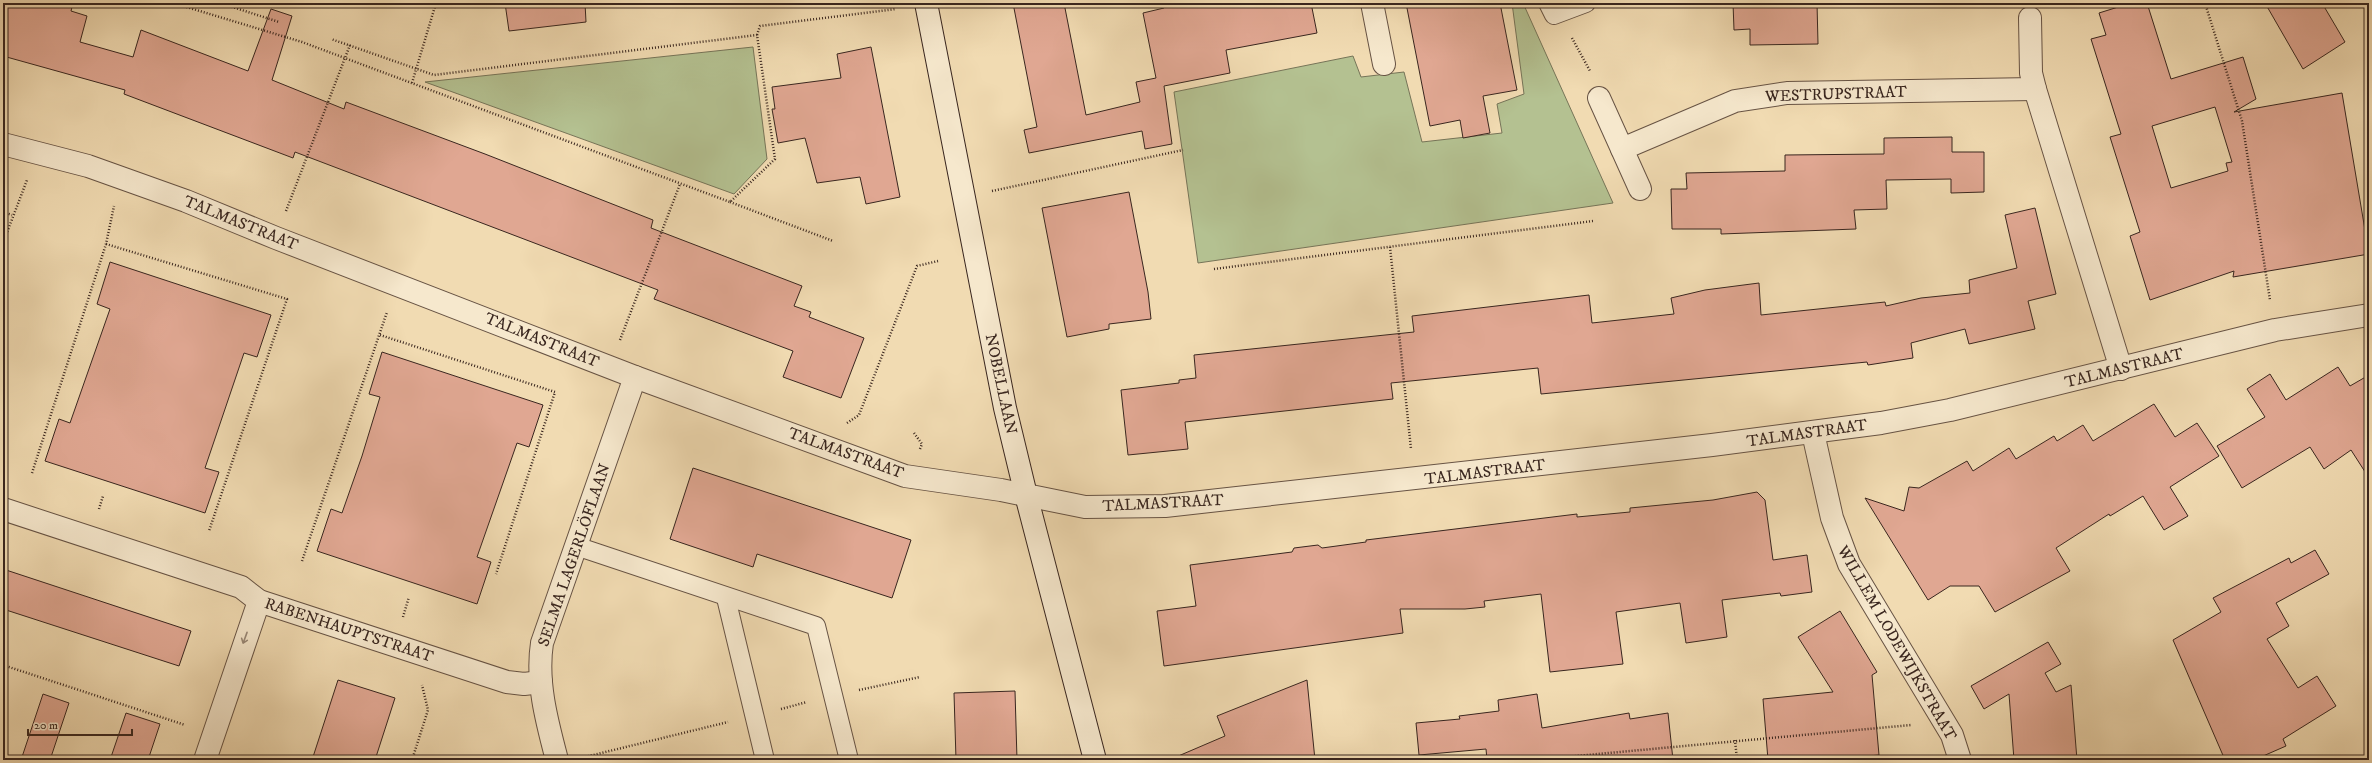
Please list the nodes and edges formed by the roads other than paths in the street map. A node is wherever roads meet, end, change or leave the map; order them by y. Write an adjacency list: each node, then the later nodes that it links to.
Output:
1 (1372, 3): 6 (street)
2 (1586, 3): 4 (lane)
3 (926, 4): 16 (street, NOBELLAAN)
4 (1551, 9)
5 (2030, 18): 7 (street)
6 (1384, 64)
7 (2035, 89): 10 (street, WESTRUPSTRAAT); 13 (street)
8 (1599, 98): 10 (street)
9 (3, 144): 14 (street, TALMASTRAAT)
10 (1622, 150): 11 (street)
11 (1640, 189)
12 (2369, 316): 13 (street, TALMASTRAAT)
13 (2121, 369): 15 (street, TALMASTRAAT)
14 (635, 377): 16 (street, TALMASTRAAT); 18 (street, SELMA LAGERLÖFLAAN)
15 (1813, 433): 16 (street, TALMASTRAAT); 27 (street, WILLEM LODEWIJKSTRAAT)
16 (1026, 495): 26 (street, NOBELLAAN)
17 (3, 509): 20 (street, RABENHAUPTSTRAAT)
18 (576, 546): 19 (lane); 21 (street, SELMA LAGERLÖFLAAN)
19 (726, 598): 24 (lane); 25 (lane)
20 (258, 601): 21 (street, RABENHAUPTSTRAAT); 22 (street, one-way to 22)
21 (541, 682): 23 (street, SELMA LAGERLÖFLAAN)
22 (205, 760)
23 (557, 760)
24 (765, 760)
25 (849, 760)
26 (1095, 760)
27 (1960, 760)

